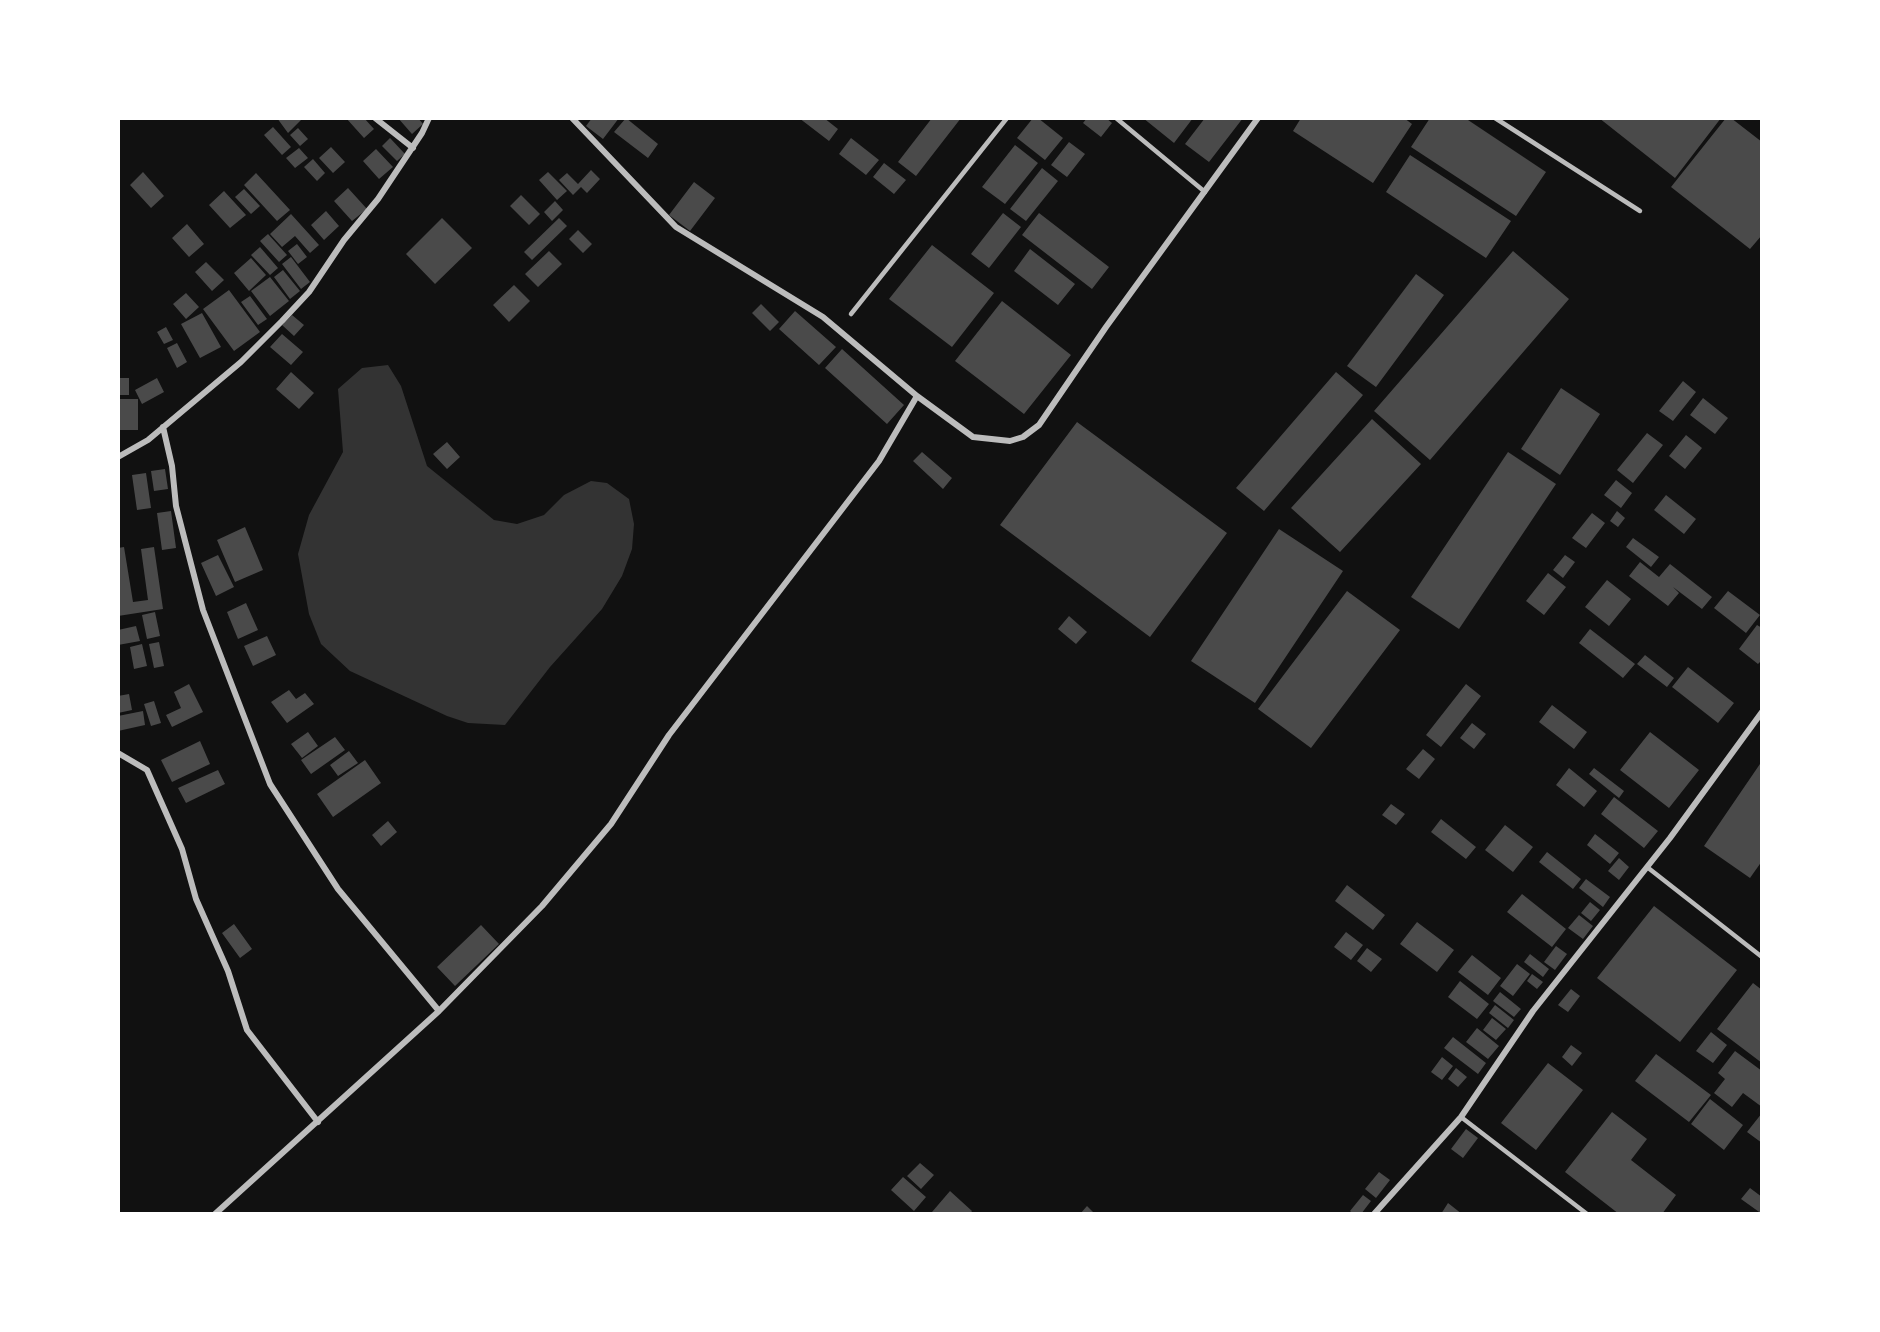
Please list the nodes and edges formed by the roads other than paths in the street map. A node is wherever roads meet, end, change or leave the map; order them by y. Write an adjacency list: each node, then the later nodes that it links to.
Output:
1 (375, 118): 8 (street)
2 (429, 118): 8 (street)
3 (572, 118): 12 (street)
4 (1006, 118): 11 (lane)
5 (1116, 118): 9 (lane)
6 (1258, 118): 9 (street)
7 (1495, 118): 10 (lane)
8 (413, 148): 13 (street)
9 (1205, 192): 12 (street)
10 (1640, 212)
11 (851, 314)
12 (917, 396): 19 (street)
13 (163, 427): 14 (street); 19 (street)
14 (118, 457)
15 (1761, 712): 17 (street)
16 (118, 753): 21 (street)
17 (1647, 867): 18 (lane); 20 (street)
18 (1761, 957)
19 (439, 1011): 21 (street)
20 (1461, 1118): 23 (street); 24 (lane)
21 (318, 1122): 22 (street)
22 (215, 1214)
23 (1374, 1214)
24 (1587, 1214)

